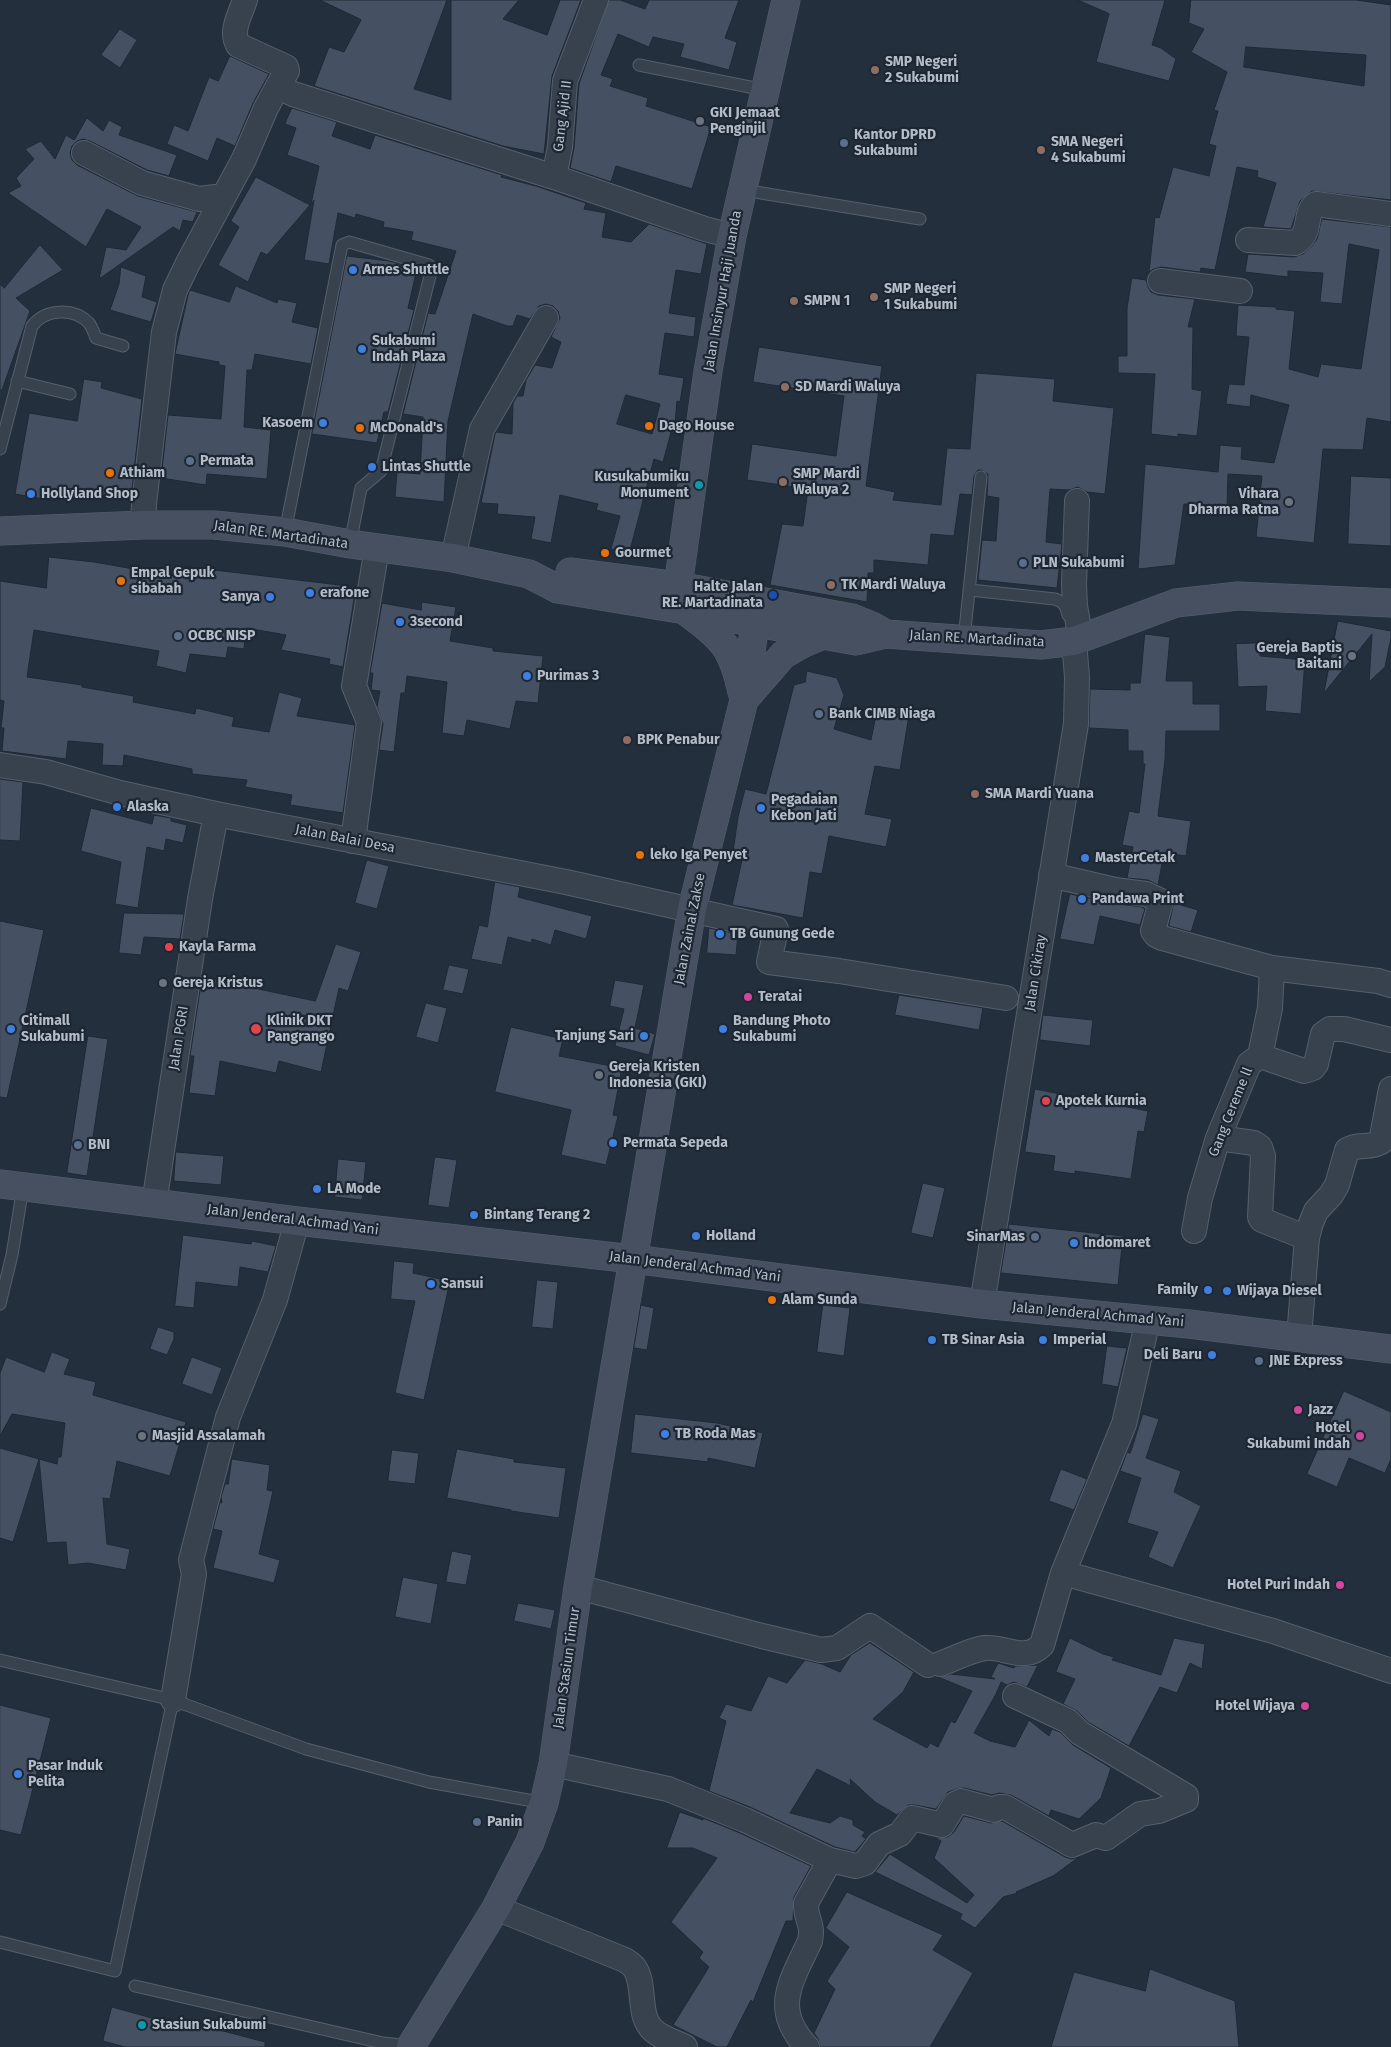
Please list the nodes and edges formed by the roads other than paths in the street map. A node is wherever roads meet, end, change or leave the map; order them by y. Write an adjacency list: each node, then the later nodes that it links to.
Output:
1 (245, 0): 5 (street)
2 (596, 0): 8 (street, Gang Ajid II)
3 (786, 0): 6 (main road, Jalan Insinyur Haji Juanda)
4 (639, 65): 6 (lane)
5 (278, 86): 8 (street); 10 (street)
6 (765, 90): 9 (main road, Jalan Insinyur Haji Juanda)
7 (84, 152): 10 (street)
8 (554, 177): 13 (street)
9 (743, 190): 12 (lane); 13 (main road, Jalan Insinyur Haji Juanda)
10 (224, 196): 24 (street)
11 (1391, 214): 14 (street)
12 (920, 219)
13 (732, 236): 31 (main road, Jalan Insinyur Haji Juanda)
14 (1248, 240)
15 (1160, 281): 16 (street)
16 (1240, 291)
17 (546, 318): 29 (street)
18 (123, 346): 19 (lane)
19 (17, 380): 20 (lane); 21 (lane)
20 (70, 394)
21 (0, 449)
22 (981, 477): 30 (lane)
23 (1078, 501): 37 (street, Jalan Cikiray)
24 (143, 524): 25 (main road, Jalan RE. Martadinata); 26 (main road, Jalan RE. Martadinata)
25 (0, 531)
26 (285, 532): 27 (main road, Jalan RE. Martadinata); 27 (lane)
27 (350, 544): 28 (main road, Jalan RE. Martadinata)
28 (377, 548): 29 (main road, Jalan RE. Martadinata); 41 (street)
29 (453, 558): 31 (main road, Jalan RE. Martadinata)
30 (970, 590): 36 (lane); 37 (lane)
31 (681, 598): 33 (main road, Jalan RE. Martadinata); 38 (main road)
32 (1391, 603): 37 (main road, Jalan RE. Martadinata)
33 (757, 613): 34 (main road, Jalan RE. Martadinata); 35 (main road, Jalan RE. Martadinata); 38 (main road, Jalan Zainal Zakse)
34 (886, 634): 35 (main road, Jalan RE. Martadinata); 36 (main road, Jalan RE. Martadinata)
35 (821, 636): 38 (main road)
36 (964, 639): 37 (main road, Jalan RE. Martadinata)
37 (1078, 640): 42 (street, Jalan Cikiray)
38 (744, 700): 43 (main road, Jalan Zainal Zakse)
39 (0, 765): 40 (street, Jalan Balai Desa)
40 (216, 814): 41 (street, Jalan Balai Desa); 52 (street, Jalan PGRI)
41 (353, 841): 43 (street, Jalan Balai Desa)
42 (1051, 875): 44 (street); 58 (street, Jalan Cikiray)
43 (692, 909): 46 (street, Jalan Balai Desa); 56 (main road, Jalan Zainal Zakse)
44 (1272, 968): 45 (street); 48 (street, Gang Cereme ll)
45 (1391, 985)
46 (1006, 998)
47 (1391, 1040): 48 (street)
48 (1260, 1056): 50 (street, Gang Cereme ll)
49 (1391, 1089): 55 (street)
50 (1218, 1138): 54 (street, Gang Cereme ll); 55 (street)
51 (11, 1185): 52 (main road, Jalan Jenderal Achmad Yani); 57 (lane)
52 (154, 1204): 53 (main road, Jalan Jenderal Achmad Yani)
53 (297, 1221): 56 (main road, Jalan Jenderal Achmad Yani); 67 (street)
54 (1194, 1231)
55 (1307, 1238): 60 (street)
56 (633, 1259): 58 (main road, Jalan Jenderal Achmad Yani); 63 (main road, Jalan Stasiun Timur)
57 (0, 1304)
58 (982, 1304): 59 (main road, Jalan Jenderal Achmad Yani)
59 (1148, 1320): 60 (main road, Jalan Jenderal Achmad Yani); 62 (street)
60 (1299, 1337): 61 (main road, Jalan Jenderal Achmad Yani)
61 (1391, 1349)
62 (1063, 1573): 63 (street); 65 (street)
63 (578, 1587): 68 (main road, Jalan Stasiun Timur)
64 (0, 1660): 67 (lane)
65 (1391, 1671)
66 (1015, 1696): 70 (street)
67 (173, 1700): 69 (lane); 72 (lane)
68 (553, 1764): 69 (main road, Jalan Stasiun Timur); 70 (street)
69 (544, 1803): 71 (main road, Jalan Stasiun Timur)
70 (830, 1860): 76 (street)
71 (496, 1908): 74 (main road, Jalan Stasiun Timur); 75 (street)
72 (0, 1942)
73 (135, 1986): 74 (lane)
74 (413, 2046)
75 (685, 2047)
76 (807, 2047)

